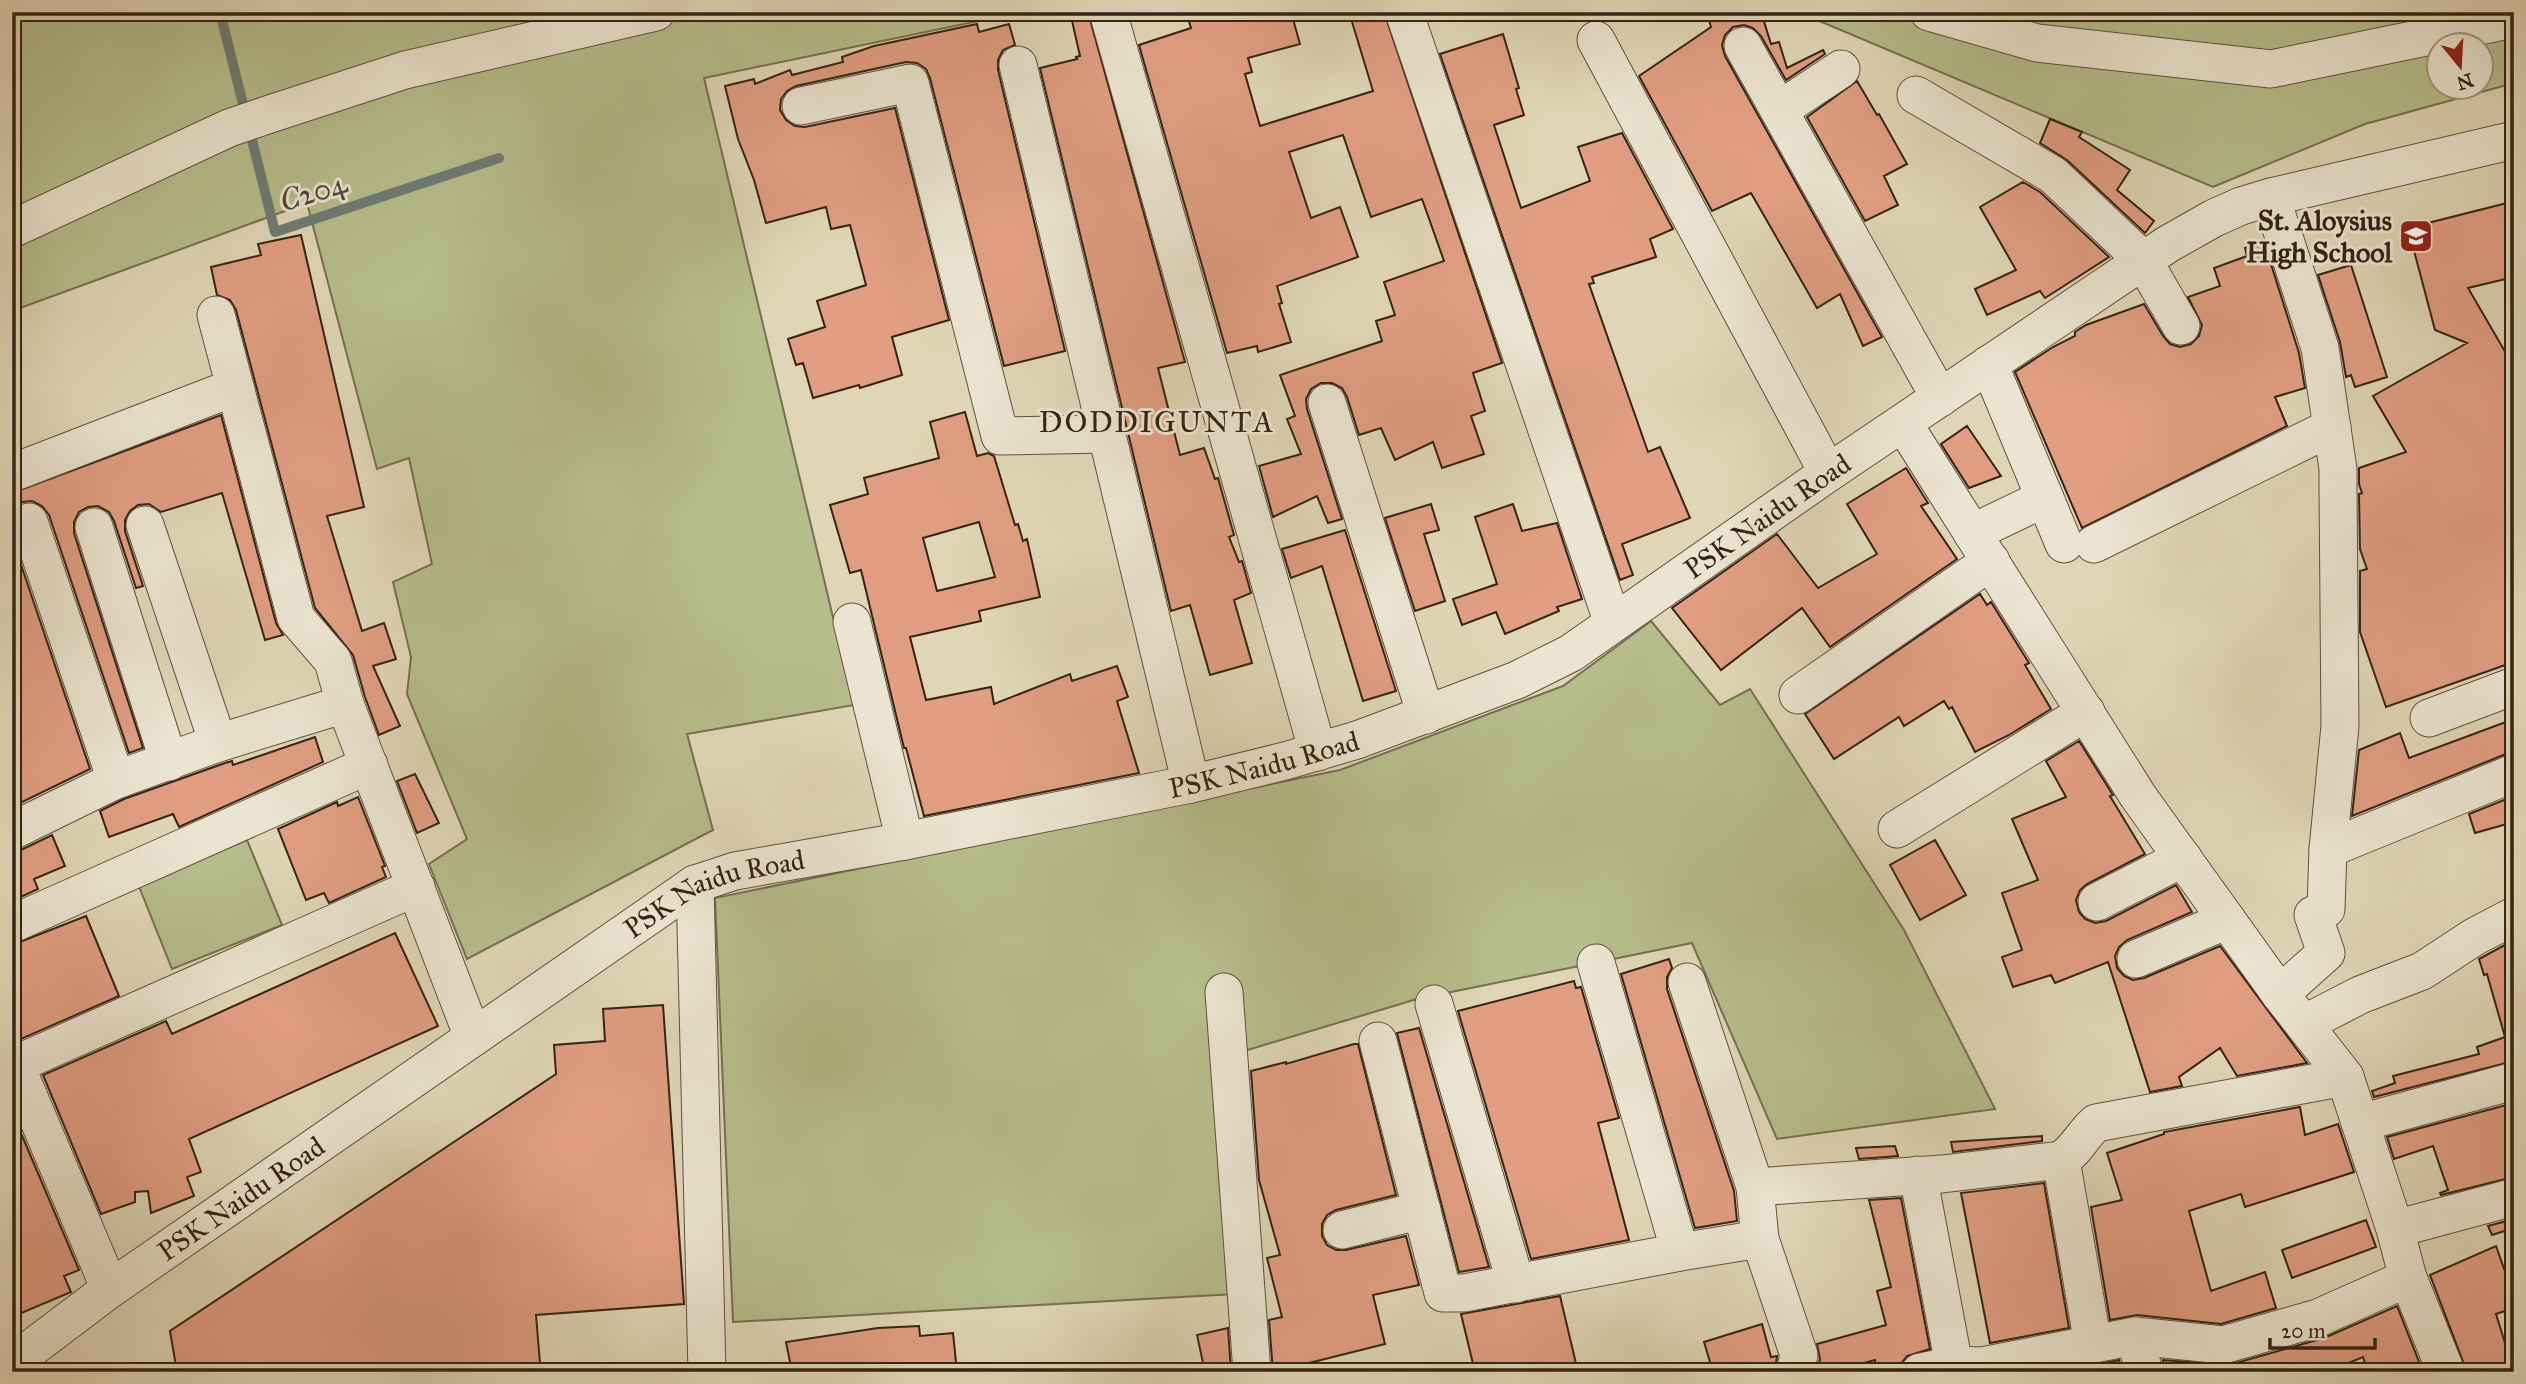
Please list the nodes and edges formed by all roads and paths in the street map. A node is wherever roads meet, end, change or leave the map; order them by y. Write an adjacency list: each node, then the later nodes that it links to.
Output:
1 (656, 12): 15 (street)
2 (1108, 12): 42 (street)
3 (1404, 12): 34 (street)
4 (1929, 12): 5 (street)
5 (2514, 19)
6 (1596, 40): 27 (street)
7 (1743, 47): 12 (street)
8 (1017, 65): 25 (street)
9 (1841, 69): 12 (street)
10 (1916, 95): 16 (street)
11 (801, 106): 25 (street)
12 (1779, 110): 21 (street)
13 (2514, 141): 14 (street, PSK Naidu Road)
14 (2271, 197): 16 (street, PSK Naidu Road); 24 (street)
15 (12, 229)
16 (2143, 260): 18 (street); 19 (street, PSK Naidu Road)
17 (216, 315): 20 (street)
18 (2181, 326)
19 (1989, 364): 21 (street, PSK Naidu Road); 28 (street)
20 (235, 387): 26 (street); 37 (street)
21 (1940, 398): 23 (street, PSK Naidu Road)
22 (1327, 403): 39 (street)
23 (1903, 423): 27 (street, PSK Naidu Road); 32 (street)
24 (2332, 427): 28 (street); 51 (street)
25 (1105, 434): 47 (street)
26 (12, 472)
27 (1828, 473): 34 (street, PSK Naidu Road)
28 (2045, 498): 32 (street)
29 (29, 522): 46 (street)
30 (145, 525): 41 (street)
31 (94, 527): 43 (street)
32 (1981, 547): 36 (street); 38 (street)
33 (852, 622): 50 (street)
34 (1613, 623): 39 (street, PSK Naidu Road)
35 (2514, 686): 40 (street)
36 (1798, 695)
37 (345, 704): 41 (street); 44 (street)
38 (2086, 712): 48 (street); 52 (street)
39 (1426, 715): 42 (street, PSK Naidu Road)
40 (2428, 718)
41 (218, 743): 43 (street)
42 (1318, 752): 47 (street, PSK Naidu Road)
43 (169, 762): 46 (street)
44 (369, 765): 54 (street); 58 (street)
45 (2514, 773): 51 (street)
46 (117, 780): 49 (street)
47 (1191, 785): 50 (street, PSK Naidu Road)
48 (1897, 830)
49 (12, 831)
50 (905, 841): 53 (street, PSK Naidu Road)
51 (2328, 849): 63 (street)
52 (2183, 858): 55 (street); 57 (street)
53 (695, 884): 66 (street, PSK Naidu Road); 89 (street)
54 (416, 887): 66 (street); 68 (street)
55 (2097, 902)
56 (2514, 916): 65 (street)
57 (2227, 920): 59 (street); 63 (street)
58 (12, 924)
59 (2136, 959)
60 (1596, 962): 80 (street)
61 (1687, 982): 74 (street)
62 (1224, 992): 90 (street)
63 (2280, 994): 65 (street)
64 (1434, 1004): 82 (street)
65 (2304, 1024): 69 (street)
66 (473, 1037): 83 (street, PSK Naidu Road)
67 (1378, 1041): 76 (street)
68 (13, 1063): 83 (street)
69 (2345, 1077): 71 (street); 72 (street)
70 (2514, 1081): 71 (street)
71 (2360, 1122): 77 (street)
72 (2061, 1160): 73 (street); 85 (street)
73 (1918, 1175): 74 (street); 88 (street)
74 (1755, 1187): 79 (street)
75 (2514, 1197): 77 (street)
76 (1422, 1210): 78 (street); 82 (street)
77 (2395, 1229): 81 (street)
78 (1342, 1230)
79 (1760, 1239): 80 (street); 87 (street)
80 (1680, 1252): 82 (street)
81 (2408, 1278): 84 (street); 92 (street)
82 (1516, 1284)
83 (110, 1289): 86 (street, PSK Naidu Road)
84 (2135, 1336): 85 (street); 91 (street)
85 (2093, 1344): 88 (street)
86 (12, 1363)
87 (1800, 1366)
88 (1937, 1368)
89 (707, 1372)
90 (1252, 1372)
91 (2144, 1372)
92 (2446, 1372)

